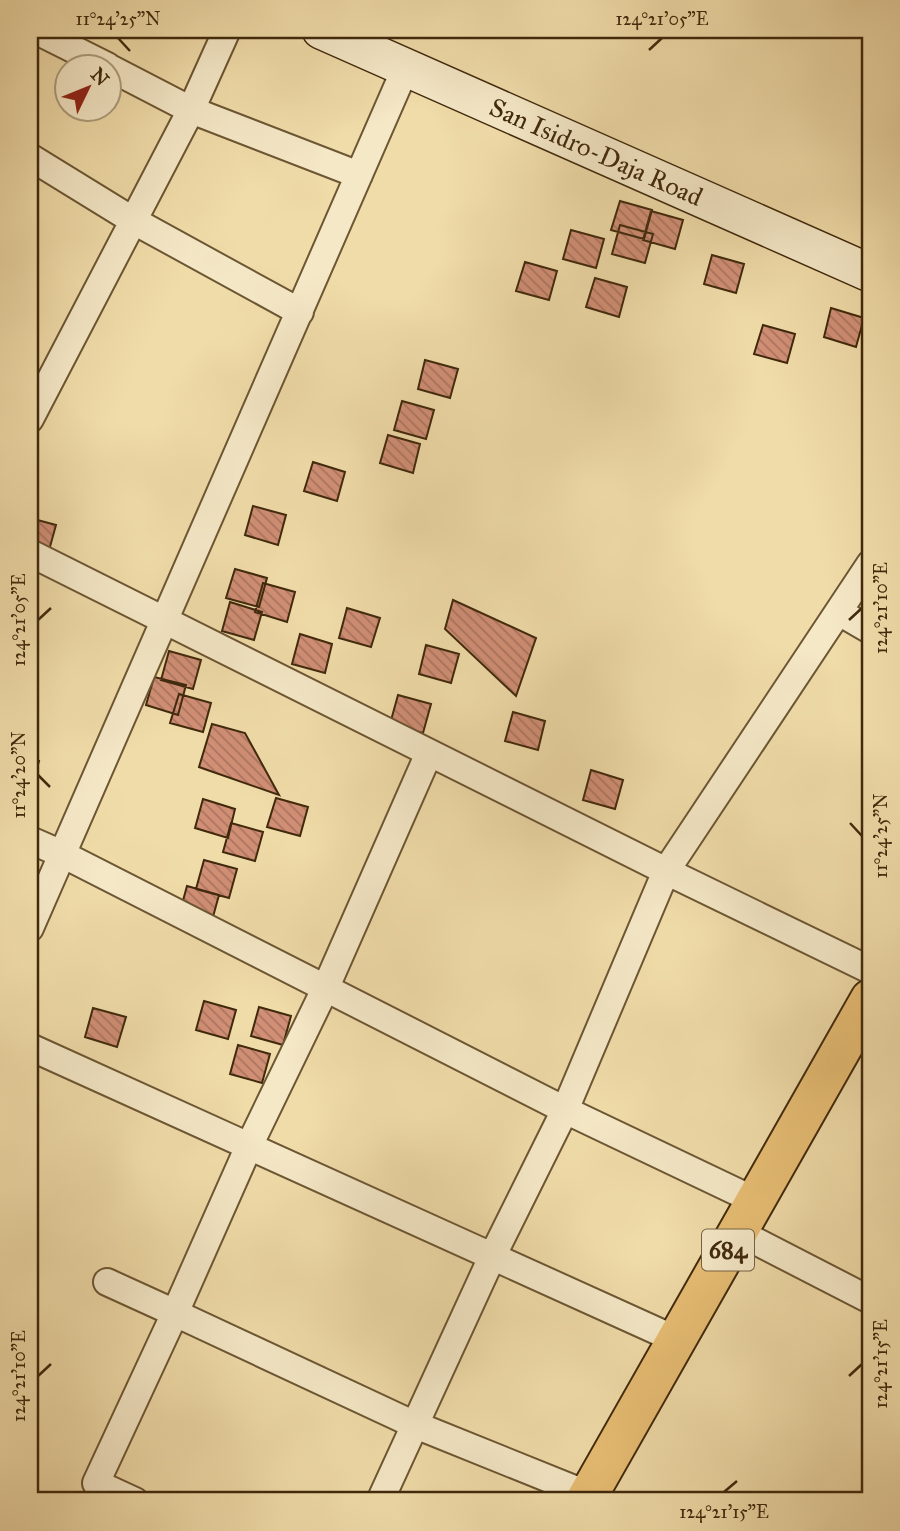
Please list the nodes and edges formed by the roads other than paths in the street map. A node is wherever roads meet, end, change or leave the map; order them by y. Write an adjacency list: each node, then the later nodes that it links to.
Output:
1 (35, 30): 4 (street)
2 (227, 30): 7 (street)
3 (321, 30): 5 (street, San Isidro-Daja Road)
4 (78, 52)
5 (406, 67): 9 (street); 11 (street, San Isidro-Daja Road)
6 (122, 74): 7 (street)
7 (191, 110): 9 (street); 10 (street)
8 (30, 157): 10 (street)
9 (359, 176): 12 (street)
10 (134, 221): 12 (street); 13 (street)
11 (870, 273)
12 (300, 312): 17 (street)
13 (30, 419)
14 (30, 553): 17 (street)
15 (870, 564): 16 (street)
16 (839, 612): 18 (street); 22 (street)
17 (166, 621): 19 (street); 21 (street)
18 (870, 629)
19 (429, 752): 22 (street); 25 (street)
20 (30, 840): 21 (street)
21 (62, 854): 23 (street); 25 (street)
22 (666, 871): 24 (street); 28 (street)
23 (30, 928)
24 (870, 970)
25 (326, 988): 28 (street); 29 (street)
26 (870, 999): 30 (main road, 684)
27 (30, 1047): 29 (street)
28 (565, 1110): 30 (street); 31 (street)
29 (249, 1146): 31 (street); 34 (street)
30 (747, 1216): 33 (street); 35 (main road, 684)
31 (492, 1257): 35 (street); 36 (street)
32 (107, 1282): 34 (street)
33 (870, 1300)
34 (175, 1313): 36 (street); 38 (street)
35 (677, 1340): 37 (main road, 684)
36 (413, 1424): 37 (street); 39 (street)
37 (587, 1498)
38 (135, 1501)
39 (380, 1501)

